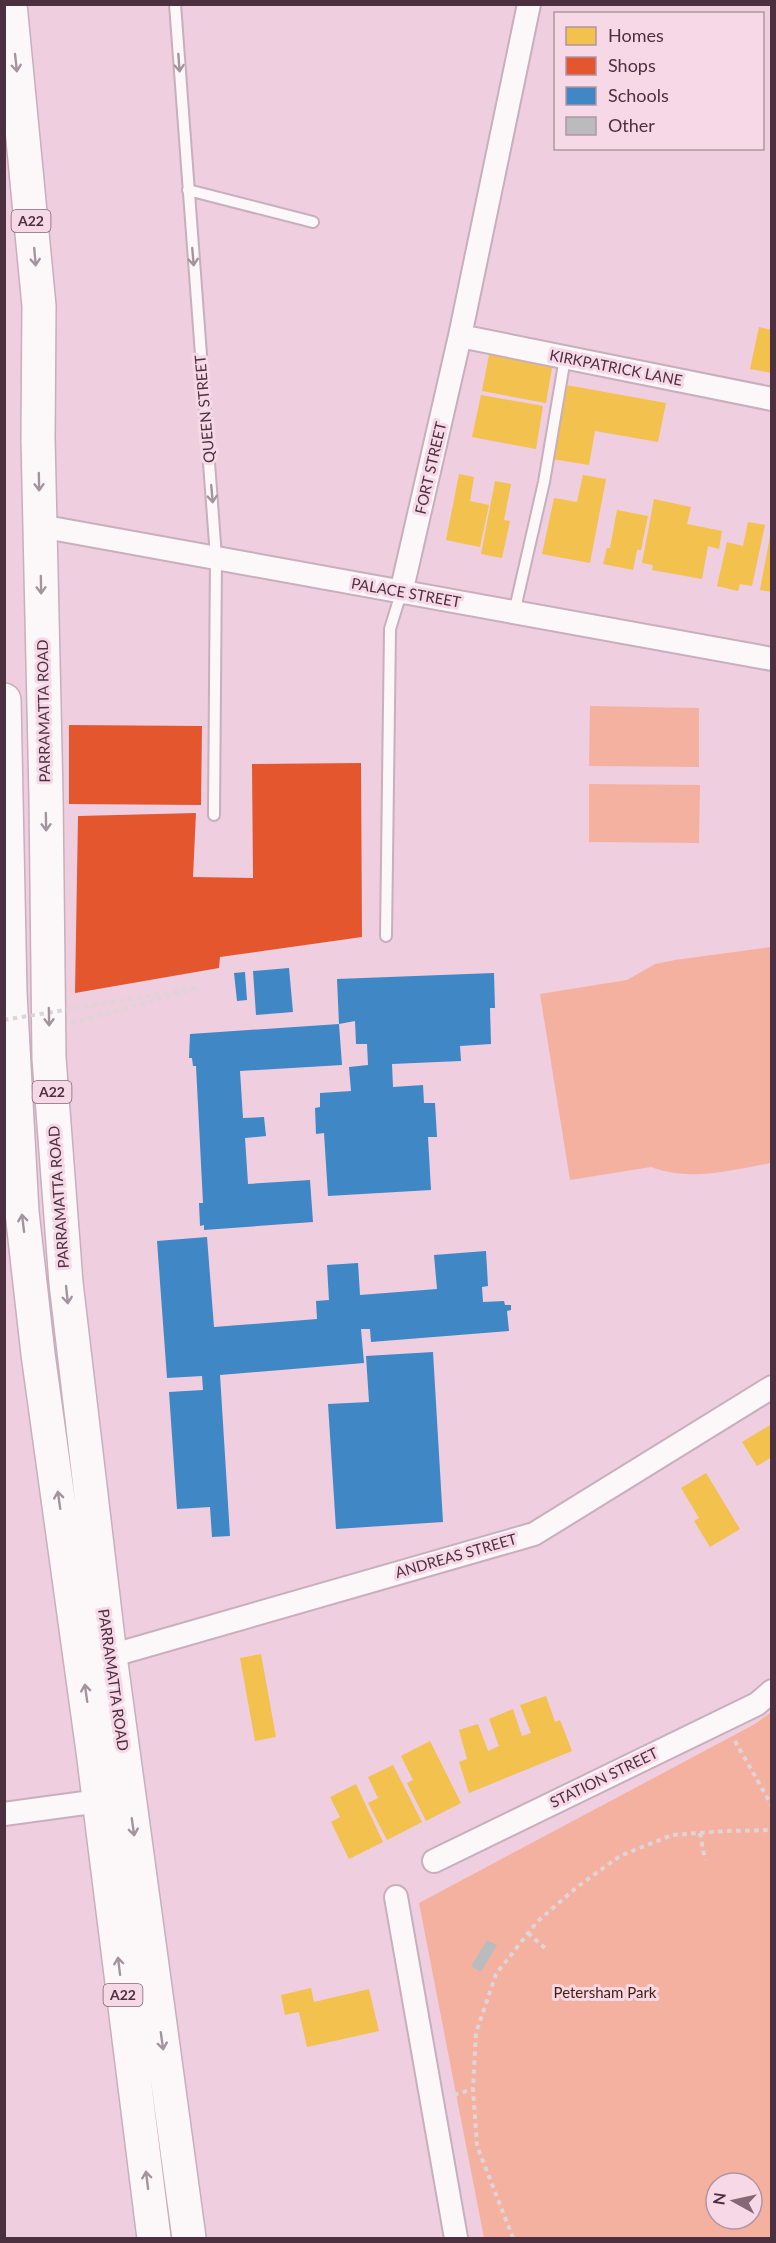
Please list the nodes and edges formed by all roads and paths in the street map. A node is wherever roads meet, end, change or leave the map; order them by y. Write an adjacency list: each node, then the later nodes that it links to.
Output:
1 (10, 4): 9 (highway, PARRAMATTA ROAD / A22, one-way to 9)
2 (175, 4): 4 (lane, QUEEN STREET, one-way to 4)
3 (529, 4): 6 (street, FORT STREET)
4 (188, 190): 5 (lane); 10 (lane, QUEEN STREET, one-way to 10)
5 (313, 222)
6 (460, 336): 7 (street, KIRKPATRICK LANE); 11 (street, FORT STREET)
7 (565, 358): 8 (street, KIRKPATRICK LANE); 12 (lane)
8 (771, 399)
9 (40, 526): 10 (street, PALACE STREET); 20 (highway, PARRAMATTA ROAD / A22, one-way to 20)
10 (216, 557): 11 (street, PALACE STREET); 15 (lane, QUEEN STREET)
11 (401, 593): 12 (street, PALACE STREET); 16 (lane, FORT STREET)
12 (514, 613): 13 (street, PALACE STREET)
13 (771, 660)
14 (4, 700): 17 (highway, PARRAMATTA ROAD / A22)
15 (214, 815)
16 (386, 936)
17 (6, 1002): 18 (path, bridge); 23 (highway, PARRAMATTA ROAD / A22, one-way to 17)
18 (70, 1024)
19 (771, 1387): 20 (street, ANDREAS STREET)
20 (110, 1656): 34 (highway, PARRAMATTA ROAD / A22, one-way to 34)
21 (771, 1691): 22 (street, STATION STREET)
22 (723, 1721): 24 (path); 29 (street, STATION STREET)
23 (99, 1801): 25 (street); 33 (highway, PARRAMATTA ROAD / A22, one-way to 23)
24 (771, 1806)
25 (4, 1814)
26 (771, 1830): 27 (path)
27 (700, 1833): 28 (path); 31 (path)
28 (705, 1860)
29 (434, 1861)
30 (396, 1897): 35 (street)
31 (528, 1933): 32 (path); 36 (path)
32 (547, 1950)
33 (154, 2238)
34 (189, 2238)
35 (456, 2238)
36 (513, 2238)

